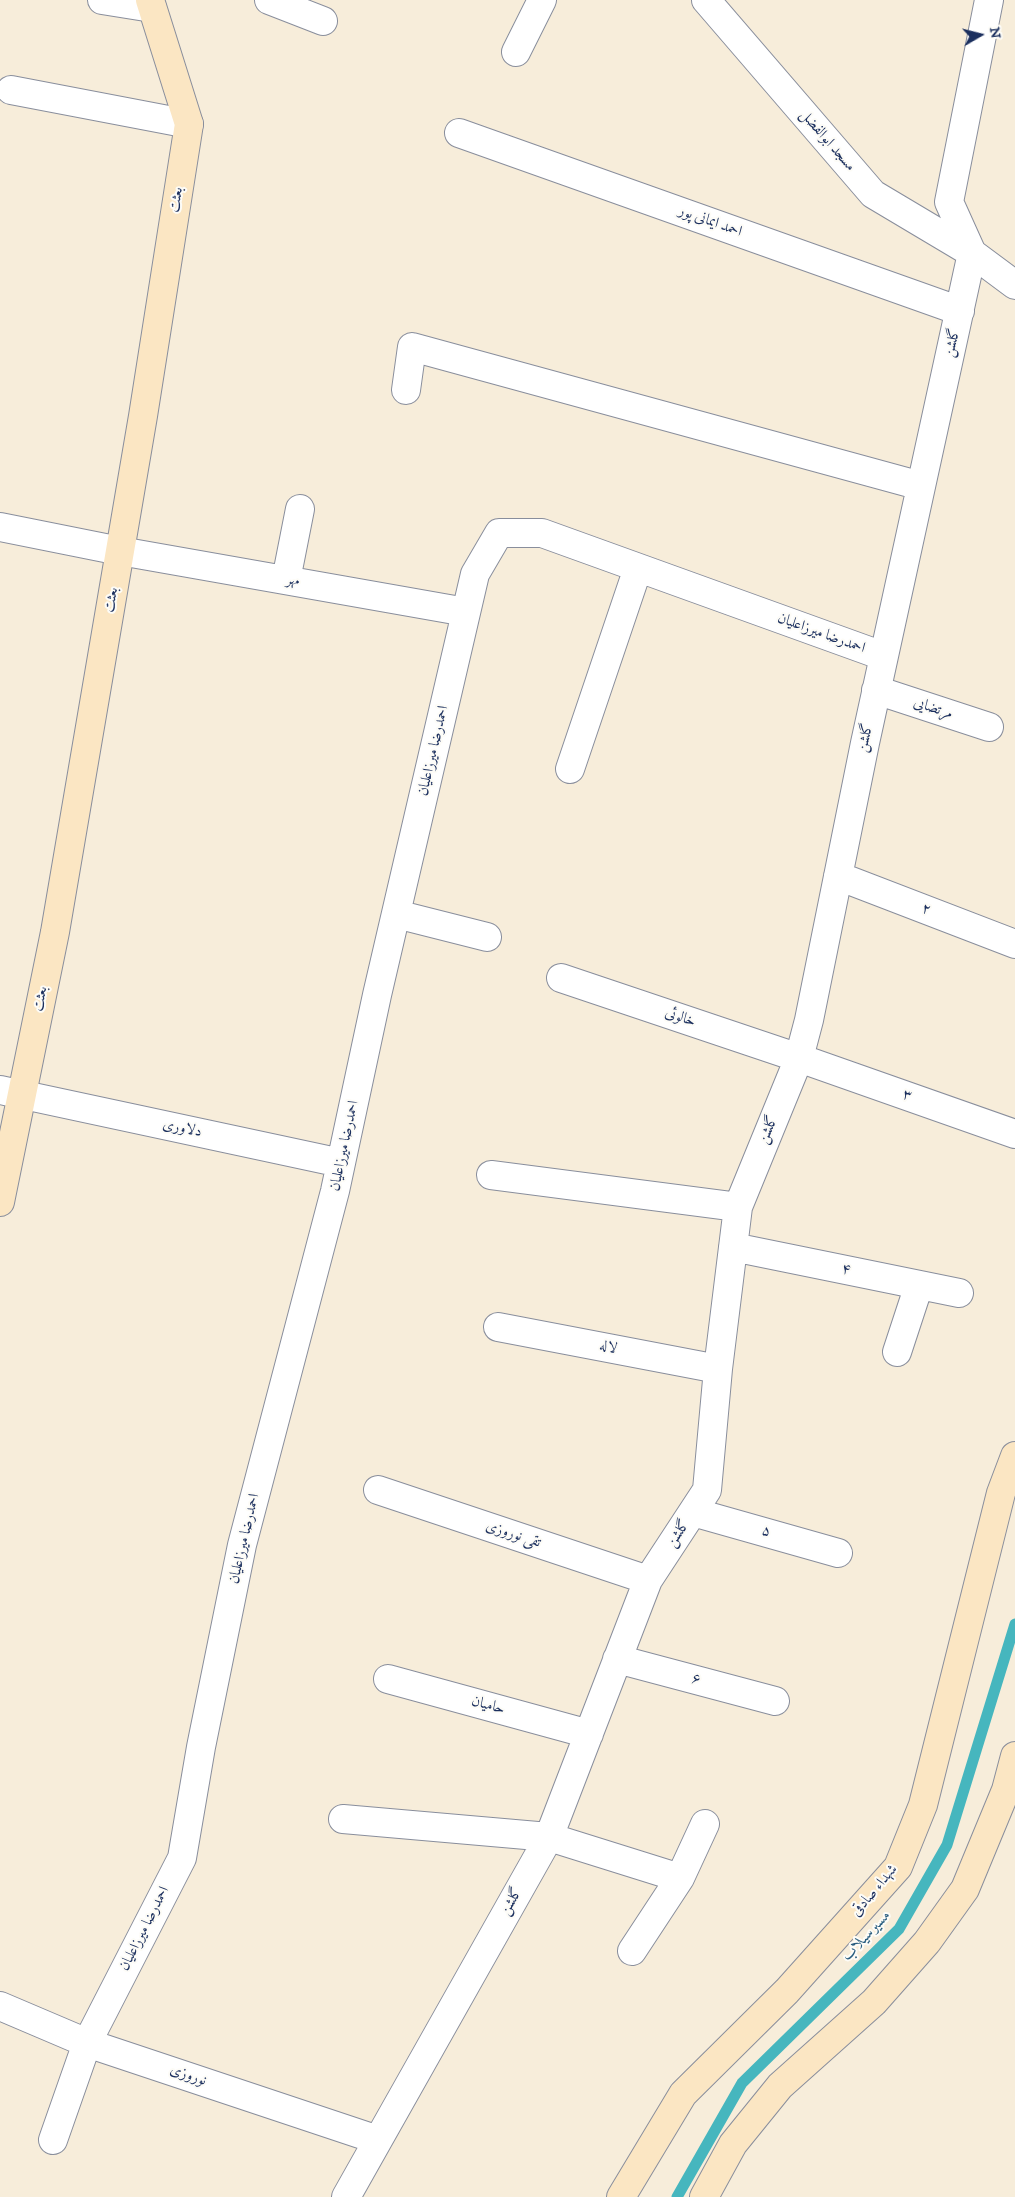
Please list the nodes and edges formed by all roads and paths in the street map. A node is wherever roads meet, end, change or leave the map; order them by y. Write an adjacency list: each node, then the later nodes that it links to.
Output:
1 (102, 0): 6 (street)
2 (269, 0): 7 (street)
3 (706, 0): 12 (street, مسجد ابوالفضل)
4 (989, 0): 12 (street)
5 (534, 1): 8 (street)
6 (151, 4): 10 (street, بعثت)
7 (322, 21)
8 (516, 52)
9 (11, 90): 10 (street)
10 (189, 124): 19 (street, بعثت)
11 (459, 133): 14 (street, احمد ایمانی پور)
12 (972, 253): 13 (street, مسجد ابوالفضل); 14 (street, گلشن)
13 (1015, 285)
14 (960, 311): 16 (street, گلشن)
15 (406, 390): 16 (street)
16 (921, 486): 23 (street, گلشن)
17 (300, 509): 21 (street)
18 (0, 527): 19 (street, مهر)
19 (120, 550): 21 (street, مهر); 33 (street, بعثت)
20 (638, 568): 22 (street, احمدرضا میرزاعلیان); 23 (street, احمدرضا میرزاعلیان); 26 (street)
21 (286, 580): 22 (street, مهر)
22 (466, 612): 28 (street, احمدرضا میرزاعلیان)
23 (883, 656): 24 (street, گلشن)
24 (876, 690): 25 (street, مرتضایی); 27 (street, گلشن)
25 (990, 727)
26 (570, 770)
27 (838, 876): 30 (street, ۲); 32 (street, گلشن)
28 (396, 914): 29 (street); 35 (street, احمدرضا میرزاعلیان)
29 (487, 937)
30 (1015, 944)
31 (561, 978): 32 (street, خالوئی)
32 (799, 1058): 34 (street, ۳); 38 (street, گلشن)
33 (11, 1092): 35 (street, دلاوری); 37 (street, بعثت)
34 (1015, 1134)
35 (341, 1163): 61 (street, احمدرضا میرزاعلیان)
36 (491, 1175): 38 (street)
37 (0, 1202)
38 (738, 1207): 39 (street, گلشن)
39 (733, 1246): 40 (street, ۴); 44 (street, گلشن)
40 (919, 1285): 41 (street, ۴); 43 (street)
41 (959, 1293)
42 (498, 1327): 44 (street, لاله)
43 (897, 1352)
44 (718, 1369): 47 (street, گلشن)
45 (1015, 1456): 65 (street, شهداء صادقی)
46 (378, 1490): 49 (street, تقی نوروزی)
47 (693, 1512): 48 (street, ۵); 49 (street, گلشن)
48 (838, 1553)
49 (648, 1580): 50 (street, گلشن)
50 (617, 1659): 52 (street, ۶); 53 (street, گلشن)
51 (388, 1679): 53 (street, حامیان)
52 (775, 1702)
53 (589, 1734): 57 (street, گلشن)
54 (1015, 1756): 66 (street)
55 (343, 1819): 57 (street)
56 (705, 1824): 58 (street)
57 (549, 1836): 58 (street); 63 (street, گلشن)
58 (680, 1878): 59 (street)
59 (632, 1951)
60 (0, 2006): 61 (street, نوروزی)
61 (87, 2043): 62 (street, احمدرضا میرزاعلیان); 63 (street, نوروزی)
62 (53, 2140)
63 (378, 2140): 64 (street, گلشن)
64 (346, 2197)
65 (621, 2197)
66 (704, 2197)

